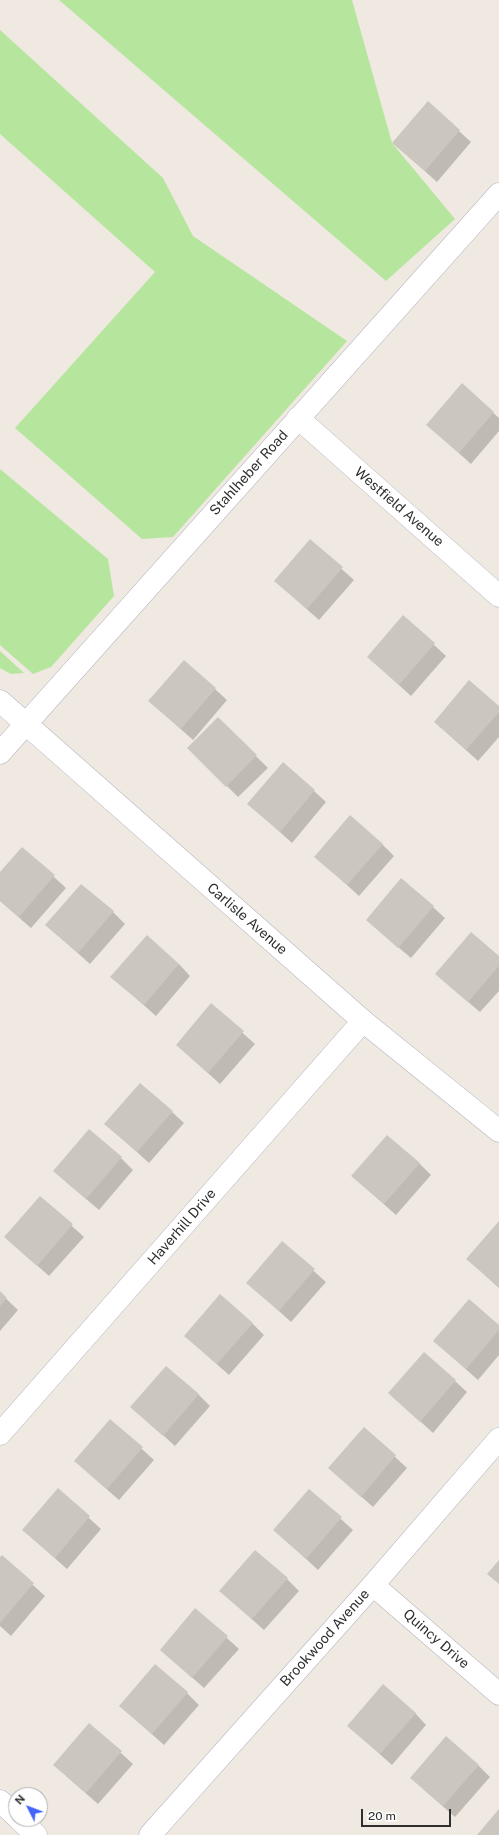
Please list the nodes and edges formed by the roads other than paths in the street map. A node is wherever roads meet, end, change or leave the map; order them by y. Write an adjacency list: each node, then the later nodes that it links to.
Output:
1 (499, 194): 2 (street, Stahlheber Road)
2 (298, 418): 3 (street, Westfield Avenue); 5 (street, Stahlheber Road)
3 (499, 596)
4 (0, 701): 5 (street, Carlisle Avenue)
5 (26, 724): 6 (street, Stahlheber Road); 7 (street, Carlisle Avenue)
6 (0, 753)
7 (363, 1021): 8 (street, Carlisle Avenue); 9 (street, Haverhill Drive)
8 (499, 1131)
9 (0, 1434)
10 (499, 1439): 11 (street, Brookwood Avenue)
11 (373, 1584): 12 (street, Quincy Drive); 17 (street, Brookwood Avenue)
12 (499, 1694)
13 (0, 1801): 14 (street)
14 (8, 1808)
15 (28, 1827): 16 (street)
16 (36, 1835)
17 (150, 1835)

